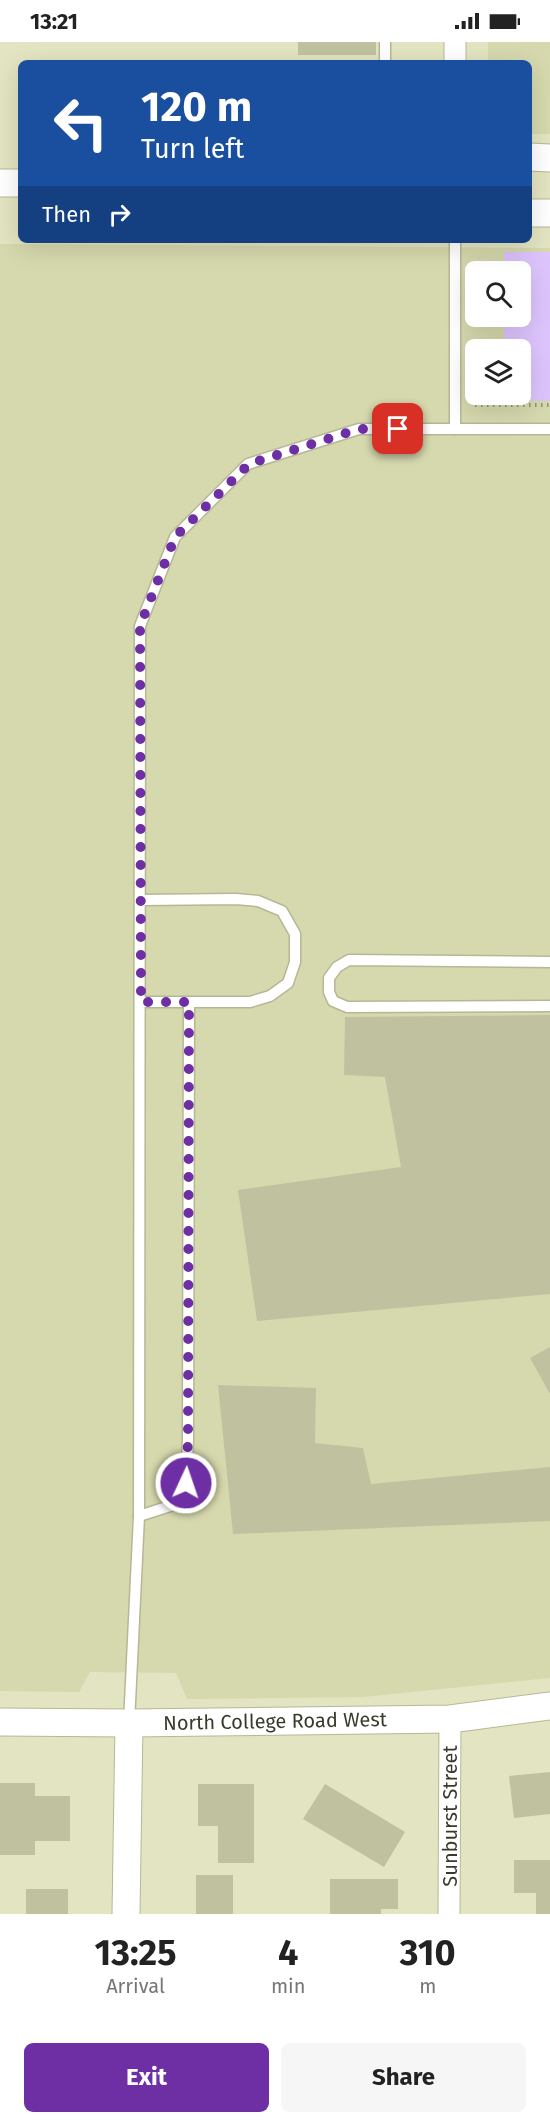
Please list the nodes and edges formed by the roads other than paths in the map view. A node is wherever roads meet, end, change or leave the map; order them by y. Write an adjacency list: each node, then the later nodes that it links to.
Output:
1 (385, 42): 3 (lane)
2 (454, 42): 4 (street)
3 (385, 60)
4 (455, 60)
5 (532, 157): 6 (street)
6 (550, 158)
7 (0, 183): 8 (street)
8 (18, 183)
9 (532, 213): 10 (street)
10 (550, 213)
11 (455, 243): 12 (lane)
12 (455, 429): 13 (lane); 14 (lane)
13 (550, 429)
14 (141, 900): 16 (lane); 17 (lane)
15 (550, 962): 18 (lane)
16 (141, 1002): 17 (lane); 19 (lane)
17 (189, 1002): 19 (lane)
18 (550, 1006)
19 (139, 1516): 23 (lane)
20 (550, 1706): 21 (street, North College Road West)
21 (450, 1719): 23 (street, North College Road West); 25 (street, Sunburst Street)
22 (0, 1722): 23 (street, North College Road West)
23 (129, 1723): 24 (street)
24 (126, 1914)
25 (449, 1914)

